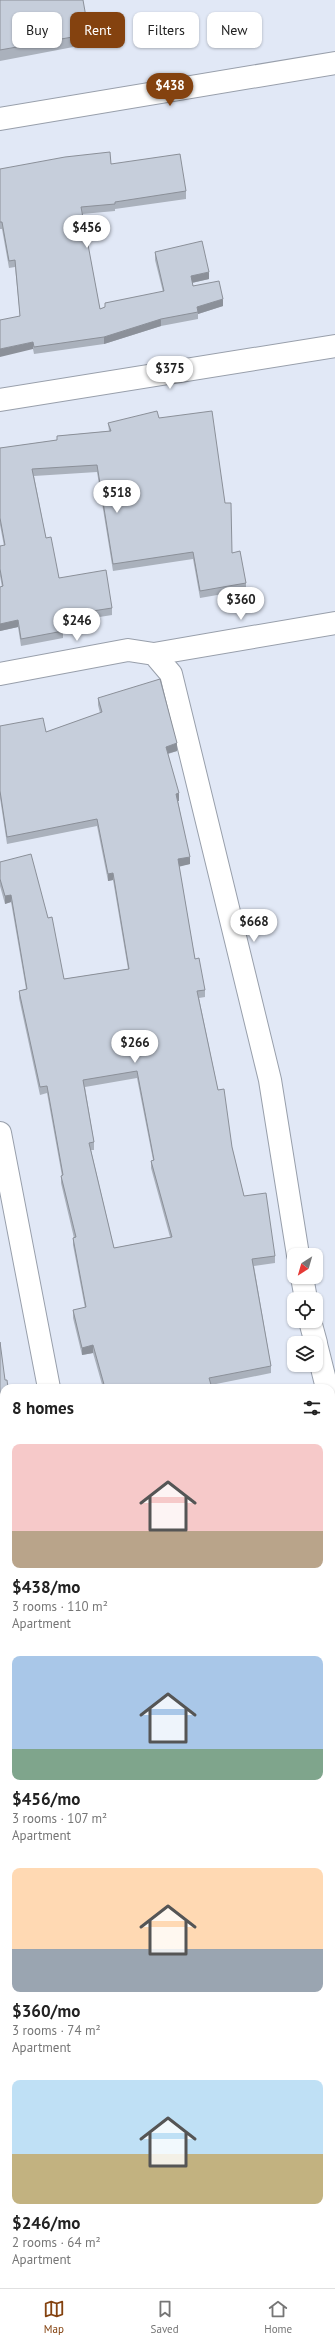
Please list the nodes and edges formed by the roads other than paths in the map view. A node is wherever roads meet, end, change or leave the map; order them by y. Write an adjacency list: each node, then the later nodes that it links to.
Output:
1 (335, 63): 2 (street)
2 (0, 119)
3 (335, 346): 4 (street)
4 (0, 400)
5 (335, 623): 6 (street)
6 (154, 654): 7 (street); 9 (street)
7 (0, 674)
8 (0, 1133): 11 (street)
9 (297, 1248)
10 (323, 1364): 12 (street)
11 (48, 1384)
12 (329, 1384)

